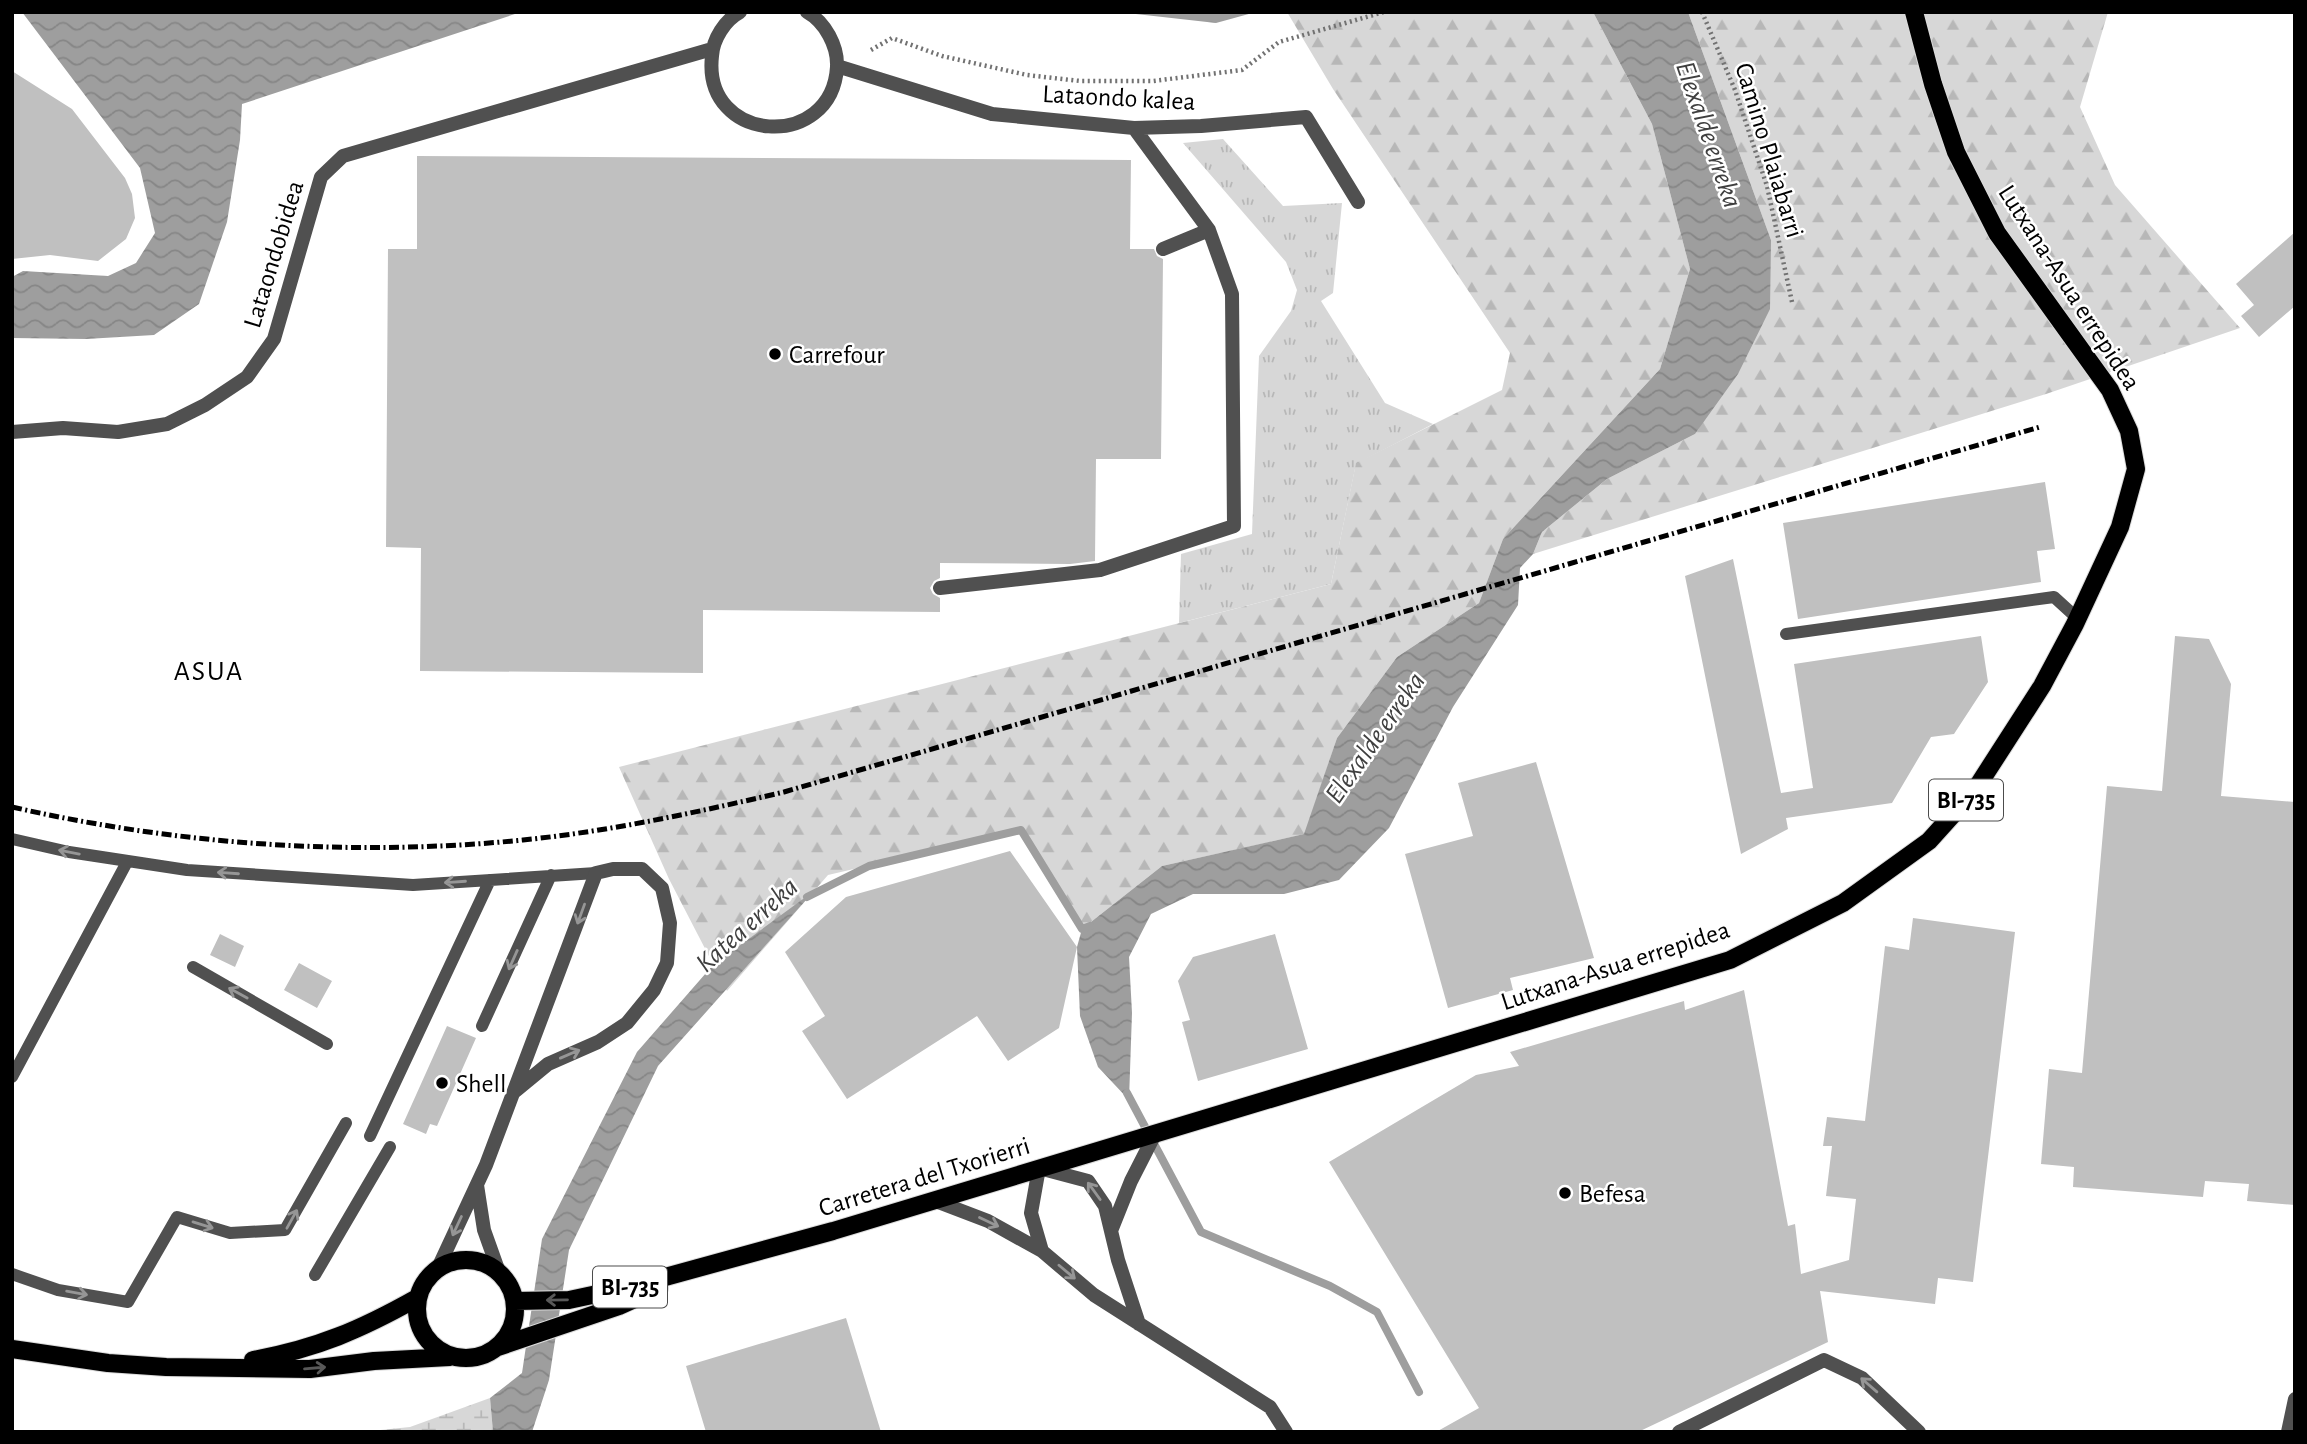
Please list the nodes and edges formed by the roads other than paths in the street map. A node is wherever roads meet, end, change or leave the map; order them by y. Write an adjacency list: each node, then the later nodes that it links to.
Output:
1 (740, 12): 4 (street)
2 (807, 12): 5 (street)
3 (1914, 12): 12 (main road, Lutxana-Asua errepidea / BI-735)
4 (712, 49): 5 (street); 10 (street, Lataondobidea)
5 (837, 66): 6 (street, Lataondo kalea)
6 (1134, 128): 7 (street, Lataondo kalea); 8 (street)
7 (1359, 202)
8 (1209, 230): 9 (street); 11 (street)
9 (1163, 249)
10 (12, 432)
11 (940, 588)
12 (2077, 618): 13 (lane); 25 (main road, Lutxana-Asua errepidea / BI-735)
13 (1786, 634)
14 (12, 839): 15 (lane, one-way to 14)
15 (127, 862): 18 (lane, one-way to 15); 22 (lane)
16 (596, 873): 17 (lane); 23 (street, one-way to 23); 23 (street, one-way to 16)
17 (551, 875): 18 (lane); 20 (lane, one-way to 20)
18 (490, 880): 26 (lane)
19 (193, 967): 21 (lane, one-way to 19)
20 (482, 1026)
21 (327, 1044)
22 (12, 1077)
23 (514, 1092): 29 (street)
24 (346, 1123): 36 (lane, one-way to 24)
25 (1155, 1134): 28 (main road, Carretera del Txorierri / BI-735); 31 (street)
26 (370, 1136)
27 (390, 1147): 37 (lane)
28 (1039, 1168): 30 (main road, Carretera del Txorierri / BI-735); 31 (street, one-way to 28); 32 (street)
29 (477, 1185): 34 (street, one-way to 34); 35 (street)
30 (933, 1200): 32 (street, one-way to 32); 33 (main road, Carretera del Txorierri / BI-735)
31 (1111, 1231): 40 (street)
32 (1042, 1251): 40 (street, one-way to 40)
33 (707, 1266): 39 (main road, Carretera del Txorierri / BI-735, one-way to 39); 41 (main road, Carretera del Txorierri / BI-735)
34 (438, 1268): 35 (main road); 38 (main road)
35 (499, 1272): 39 (main road)
36 (12, 1275)
37 (315, 1275)
38 (418, 1298): 43 (main road); 44 (main road)
39 (515, 1301): 41 (main road)
40 (1139, 1324): 46 (street)
41 (498, 1347): 43 (main road)
42 (12, 1349): 44 (main road)
43 (450, 1357): 44 (main road, one-way to 43)
44 (222, 1366)
45 (2295, 1399): 49 (street)
46 (1286, 1432)
47 (1679, 1432): 48 (street, one-way to 47)
48 (1919, 1432)
49 (2288, 1432)

